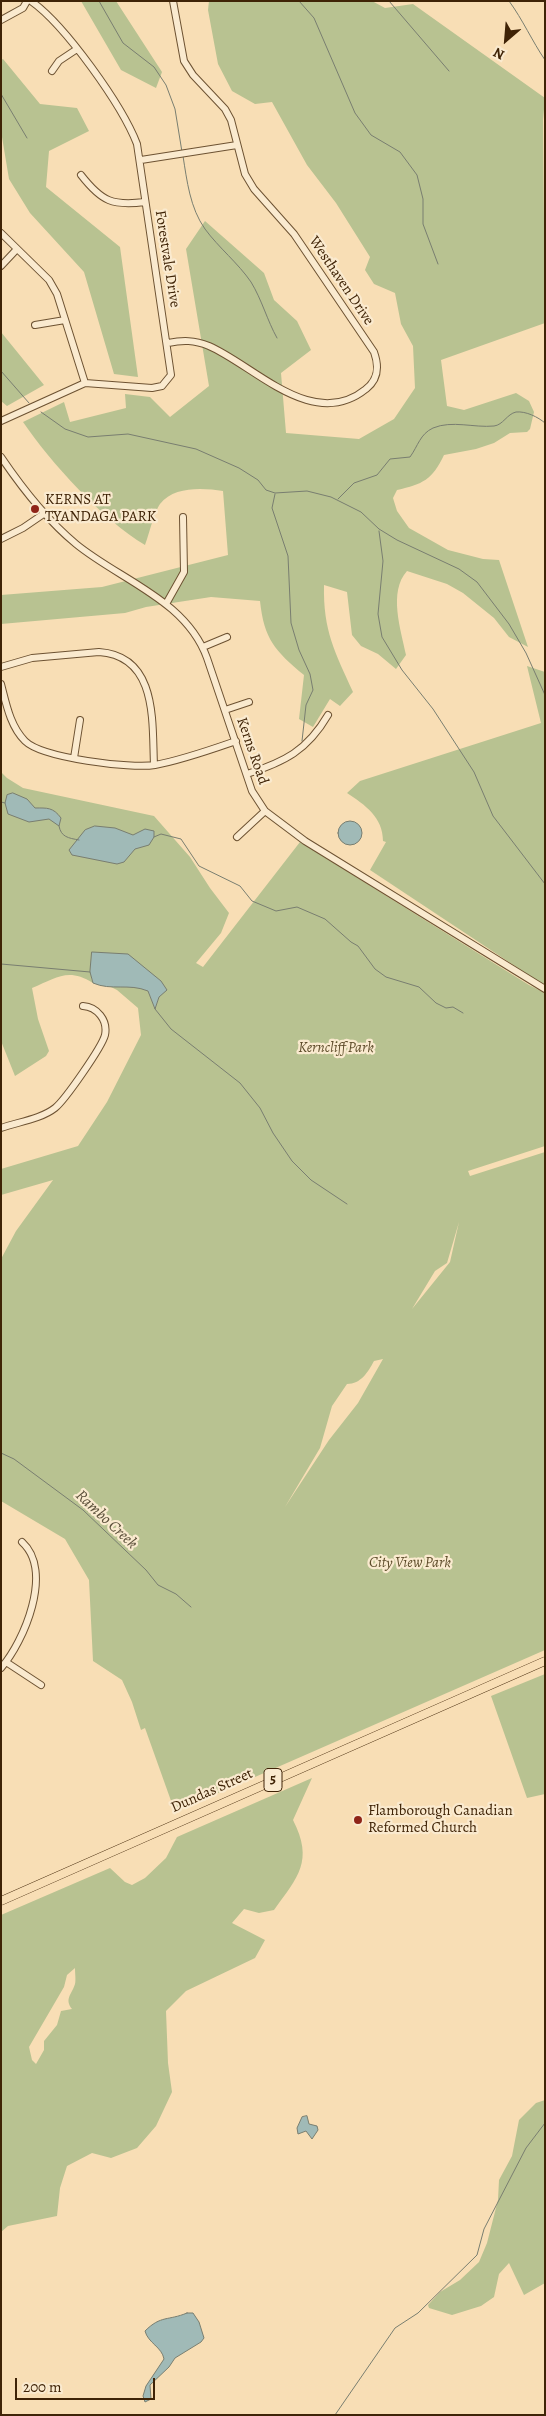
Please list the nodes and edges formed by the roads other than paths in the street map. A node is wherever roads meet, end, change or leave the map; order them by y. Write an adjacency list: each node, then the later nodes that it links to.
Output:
1 (29, 1): 3 (street); 4 (street, Forestvale Drive)
2 (173, 1): 6 (street, Westhaven Drive)
3 (1, 20)
4 (77, 50): 5 (street); 7 (street, Forestvale Drive)
5 (52, 71)
6 (237, 145): 7 (street); 15 (street, Westhaven Drive)
7 (141, 160): 9 (street, Forestvale Drive)
8 (81, 175): 9 (street)
9 (145, 202): 15 (street, Forestvale Drive)
10 (1, 233): 11 (street)
11 (17, 249): 12 (street); 13 (street)
12 (1, 266)
13 (65, 320): 14 (street); 16 (street)
14 (35, 325)
15 (168, 343): 16 (street, Forestvale Drive)
16 (85, 383): 17 (street, Forestvale Drive)
17 (1, 421)
18 (1, 457): 19 (street, Kerns Road)
19 (45, 513): 21 (street); 22 (street, Kerns Road)
20 (183, 517): 22 (street)
21 (1, 539)
22 (166, 604): 24 (street, Kerns Road)
23 (227, 637): 24 (street)
24 (203, 647): 28 (street, Kerns Road)
25 (1, 667): 33 (street)
26 (1, 684): 32 (street)
27 (249, 702): 28 (street)
28 (225, 710): 31 (street, Kerns Road)
29 (328, 716): 34 (street)
30 (80, 720): 32 (street)
31 (236, 741): 33 (street); 34 (street, Kerns Road)
32 (74, 758): 33 (street)
33 (154, 765)
34 (247, 774): 35 (street, Kerns Road)
35 (265, 811): 36 (street); 37 (street, Kerns Road)
36 (237, 837)
37 (545, 989)
38 (83, 1006): 39 (street)
39 (1, 1128)
40 (22, 1542): 41 (street)
41 (6, 1662): 43 (street); 44 (street)
42 (545, 1662): 45 (main road, Dundas Street / 5)
43 (1, 1668)
44 (40, 1685)
45 (1, 1901)

